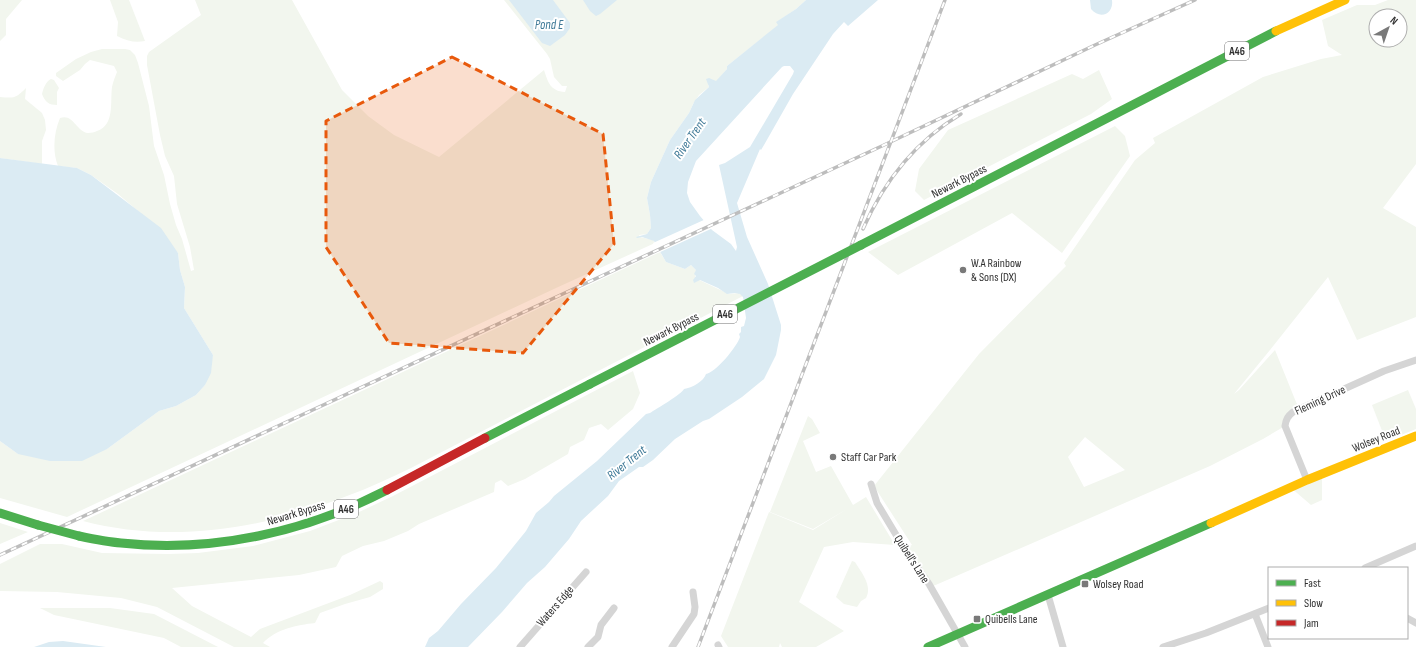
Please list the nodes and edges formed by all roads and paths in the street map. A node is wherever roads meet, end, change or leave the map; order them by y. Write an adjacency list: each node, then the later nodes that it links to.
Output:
1 (1345, 0): 6 (main road, Newark Bypass / A46, bridge)
2 (1416, 360): 4 (street, Fleming Drive)
3 (1415, 440): 4 (main road, Wolsey Road)
4 (1307, 480): 11 (main road, Wolsey Road)
5 (871, 484): 15 (street, Quibell's Lane)
6 (0, 513)
7 (1416, 546): 8 (street)
8 (1366, 567)
9 (586, 572): 16 (street, Waters Edge)
10 (693, 592): 19 (street)
11 (1048, 595): 15 (main road, Wolsey Road); 22 (street)
12 (614, 608): 18 (street)
13 (1268, 608): 14 (street)
14 (1255, 614): 23 (street); 24 (street)
15 (957, 634): 20 (main road, Wolsey Road); 21 (street, Quibell's Lane)
16 (522, 644): 17 (street, Waters Edge)
17 (531, 647)
18 (588, 647)
19 (672, 647)
20 (928, 647)
21 (965, 647)
22 (1063, 647)
23 (1163, 647)
24 (1268, 647)

